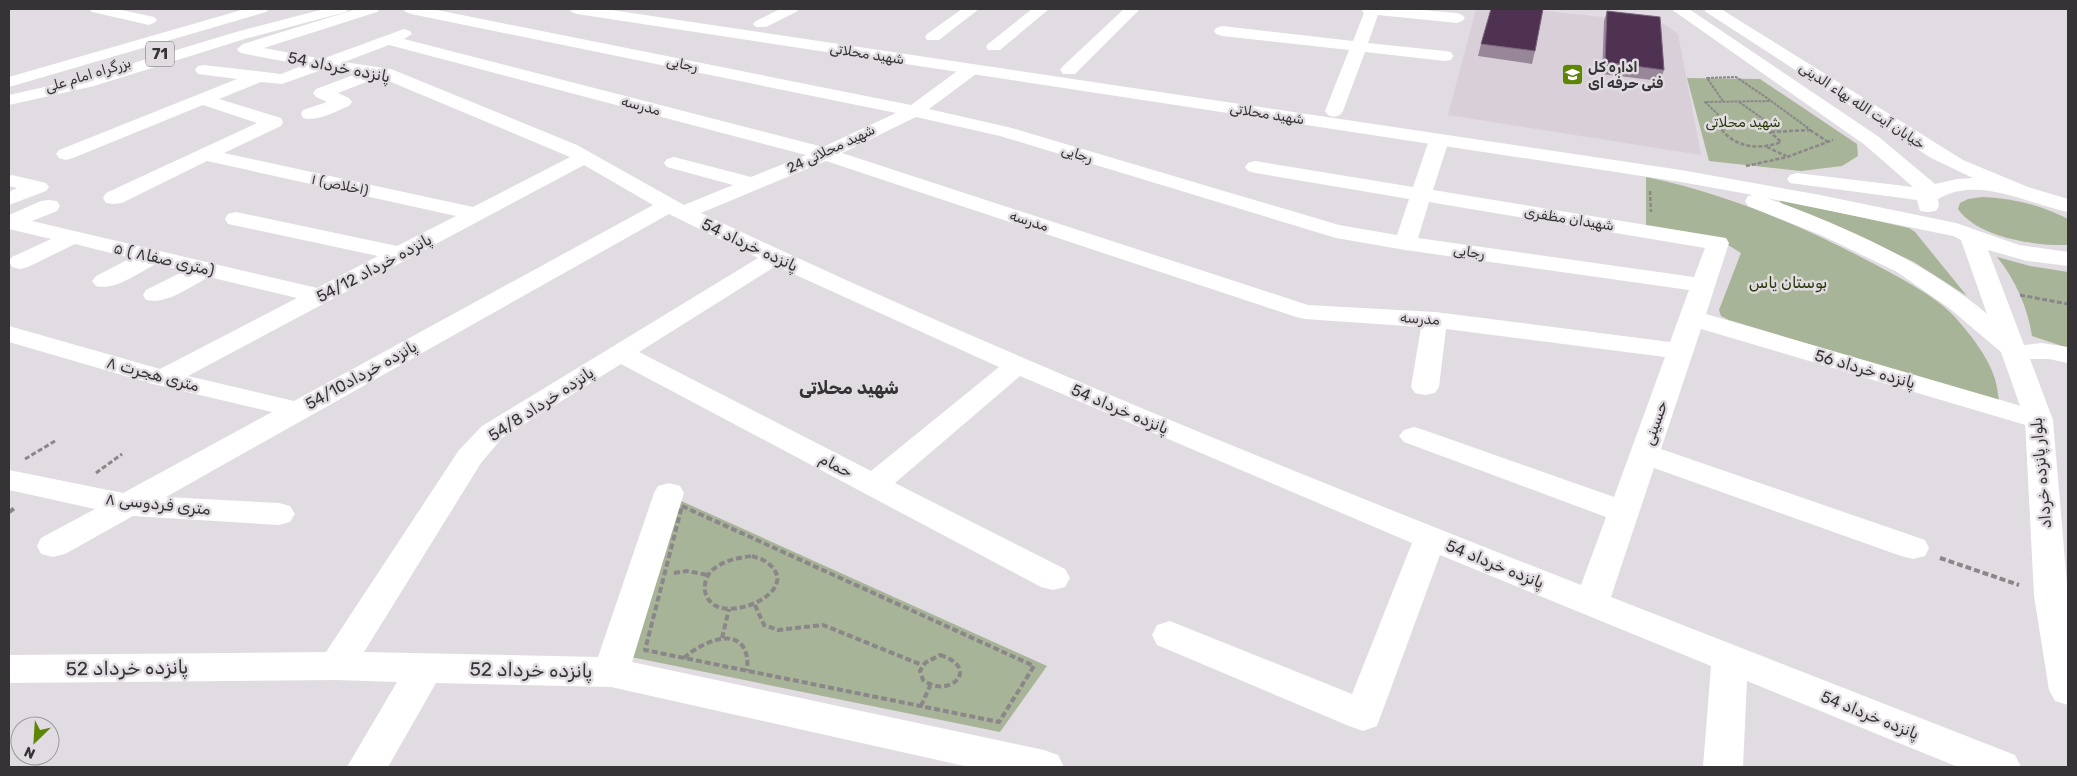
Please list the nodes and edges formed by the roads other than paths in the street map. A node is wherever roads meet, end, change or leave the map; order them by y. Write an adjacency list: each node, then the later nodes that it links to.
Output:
1 (97, 9): 22 (main road)
2 (255, 9): 19 (main road)
3 (261, 9): 19 (main road, بزرگراه امام علی / 71)
4 (311, 9): 37 (main road, بزرگراه امام علی / 71)
5 (341, 9): 37 (main road)
6 (372, 9): 30 (main road, پانزده خرداد 54)
7 (411, 9): 20 (main road, رجایی)
8 (473, 9): 20 (main road)
9 (577, 9): 32 (main road, شهید محلاتی)
10 (663, 9): 23 (main road, شهید محلاتی)
11 (791, 9): 23 (main road)
12 (971, 9): 25 (main road)
13 (1041, 9): 28 (main road)
14 (1132, 9): 33 (main road)
15 (1368, 9): 16 (main road)
16 (1373, 9): 21 (main road); 27 (main road)
17 (1679, 9): 47 (main road, خیابان آیت الله بهاء الدینی)
18 (1711, 9): 45 (main road, خیابان آیت الله بهاء الدینی)
19 (238, 16): 36 (main road, بزرگراه امام علی / 71)
20 (451, 17): 26 (main road); 39 (main road, رجایی)
21 (1457, 18)
22 (148, 20)
23 (761, 24): 33 (main road, شهید محلاتی)
24 (1222, 31): 27 (main road)
25 (933, 37)
26 (388, 40): 30 (main road); 44 (main road, مدرسه)
27 (1359, 46): 29 (main road); 40 (main road)
28 (994, 47)
29 (1445, 56)
30 (324, 64): 34 (main road, پانزده خرداد 54); 35 (main road)
31 (204, 70): 35 (main road)
32 (970, 70): 39 (main road, شهید محلاتی 24); 42 (main road, شهید محلاتی)
33 (1069, 70): 40 (main road, شهید محلاتی)
34 (378, 72): 41 (main road); 48 (main road, پانزده خرداد 54)
35 (259, 76): 38 (main road)
36 (9, 82)
37 (9, 99)
38 (202, 99): 43 (main road); 46 (main road)
39 (914, 111): 44 (main road, شهید محلاتی 24); 67 (main road, رجایی)
40 (1334, 111): 52 (main road, شهید محلاتی)
41 (310, 114)
42 (1439, 140): 51 (main road, شهید محلاتی); 56 (main road)
43 (66, 154)
44 (825, 154): 53 (main road, شهید محلاتی 24); 80 (main road, مدرسه)
45 (1938, 154): 47 (main road); 54 (main road, خیابان آیت الله بهاء الدینی)
46 (205, 155): 57 (main road); 62 (main road, ۱ (اخلاص))
47 (1891, 155): 55 (main road, خیابان آیت الله بهاء الدینی)
48 (585, 157): 61 (main road, پانزده خرداد 54); 62 (main road, پانزده خرداد 54/12)
49 (674, 162): 53 (main road)
50 (1255, 167): 56 (main road, شهیدان مظفری)
51 (1681, 176): 58 (main road, شهید محلاتی); 83 (main road)
52 (1809, 181): 55 (main road, شهید محلاتی); 58 (main road)
53 (753, 184): 61 (main road, شهید محلاتی 24)
54 (2020, 191): 55 (main road); 60 (main road)
55 (1931, 193): 65 (main road)
56 (1420, 194): 67 (main road); 68 (main road, شهیدان مظفری)
57 (114, 198)
58 (1820, 200): 65 (main road, شهید محلاتی)
59 (49, 206): 64 (main road)
60 (2068, 206)
61 (676, 209): 71 (main road, پانزده خرداد 54); 89 (main road, پانزده خرداد54/10)
62 (476, 214): 69 (main road, پانزده خرداد 54/12)
63 (236, 218): 69 (main road)
64 (10, 222): 66 (main road, ۵ ( ۸متری صفا))
65 (1964, 233): 72 (main road); 83 (main road, بلوار پانزده خرداد)
66 (72, 238): 70 (main road, ۵ ( ۸متری صفا)); 73 (main road)
67 (1405, 243): 76 (main road, رجایی)
68 (1718, 243): 76 (main road, حسینی)
69 (401, 254): 78 (main road, پانزده خرداد 54/12)
70 (153, 256): 74 (main road, ۵ ( ۸متری صفا)); 75 (main road)
71 (775, 257): 84 (main road, پانزده خرداد 54/8); 86 (main road, پانزده خرداد 54)
72 (2068, 259)
73 (20, 262)
74 (205, 268): 77 (main road); 78 (main road, ۵ ( ۸متری صفا))
75 (104, 281)
76 (1703, 286): 79 (main road, حسینی)
77 (156, 295)
78 (320, 296): 87 (main road, پانزده خرداد 54/12)
79 (1691, 318): 82 (main road, حسینی); 90 (main road, پانزده خرداد 56)
80 (1435, 320): 82 (main road, مدرسه); 88 (main road)
81 (9, 334): 87 (main road, ۸ متری هجرت)
82 (1679, 351): 92 (main road, حسینی)
83 (2015, 352): 85 (main road); 90 (main road, بلوار پانزده خرداد)
84 (620, 353): 94 (main road, حمام); 106 (main road, پانزده خرداد 54/8)
85 (2068, 355)
86 (1017, 365): 94 (main road); 99 (main road, پانزده خرداد 54)
87 (163, 378): 89 (main road, ۸ متری هجرت)
88 (1425, 387)
89 (298, 410): 96 (main road, پانزده خرداد54/10)
90 (2039, 420): 110 (main road, بلوار پانزده خرداد)
91 (1414, 436): 97 (main road)
92 (1644, 454): 97 (main road, حسینی); 101 (main road)
93 (16, 470): 96 (main road, ۸ متری فردوسی)
94 (873, 485): 102 (main road, حمام)
95 (669, 493): 109 (main road)
96 (128, 504): 98 (main road, ۸ متری فردوسی); 100 (main road, پانزده خرداد54/10)
97 (1624, 512): 103 (main road, حسینی)
98 (279, 514)
99 (1430, 538): 103 (main road, پانزده خرداد 54); 104 (main road)
100 (53, 546)
101 (1913, 548)
102 (1053, 578)
103 (1592, 603): 105 (main road, پانزده خرداد 54)
104 (1170, 635)
105 (1730, 658): 113 (main road); 114 (main road, پانزده خرداد 54)
106 (336, 666): 107 (main road, پانزده خرداد 52); 108 (main road, پانزده خرداد 52)
107 (425, 668): 109 (main road, پانزده خرداد 52); 111 (main road)
108 (9, 669)
109 (611, 672): 112 (main road, پانزده خرداد 52)
110 (2068, 690)
111 (367, 767)
112 (1044, 767)
113 (1723, 767)
114 (2001, 767)

